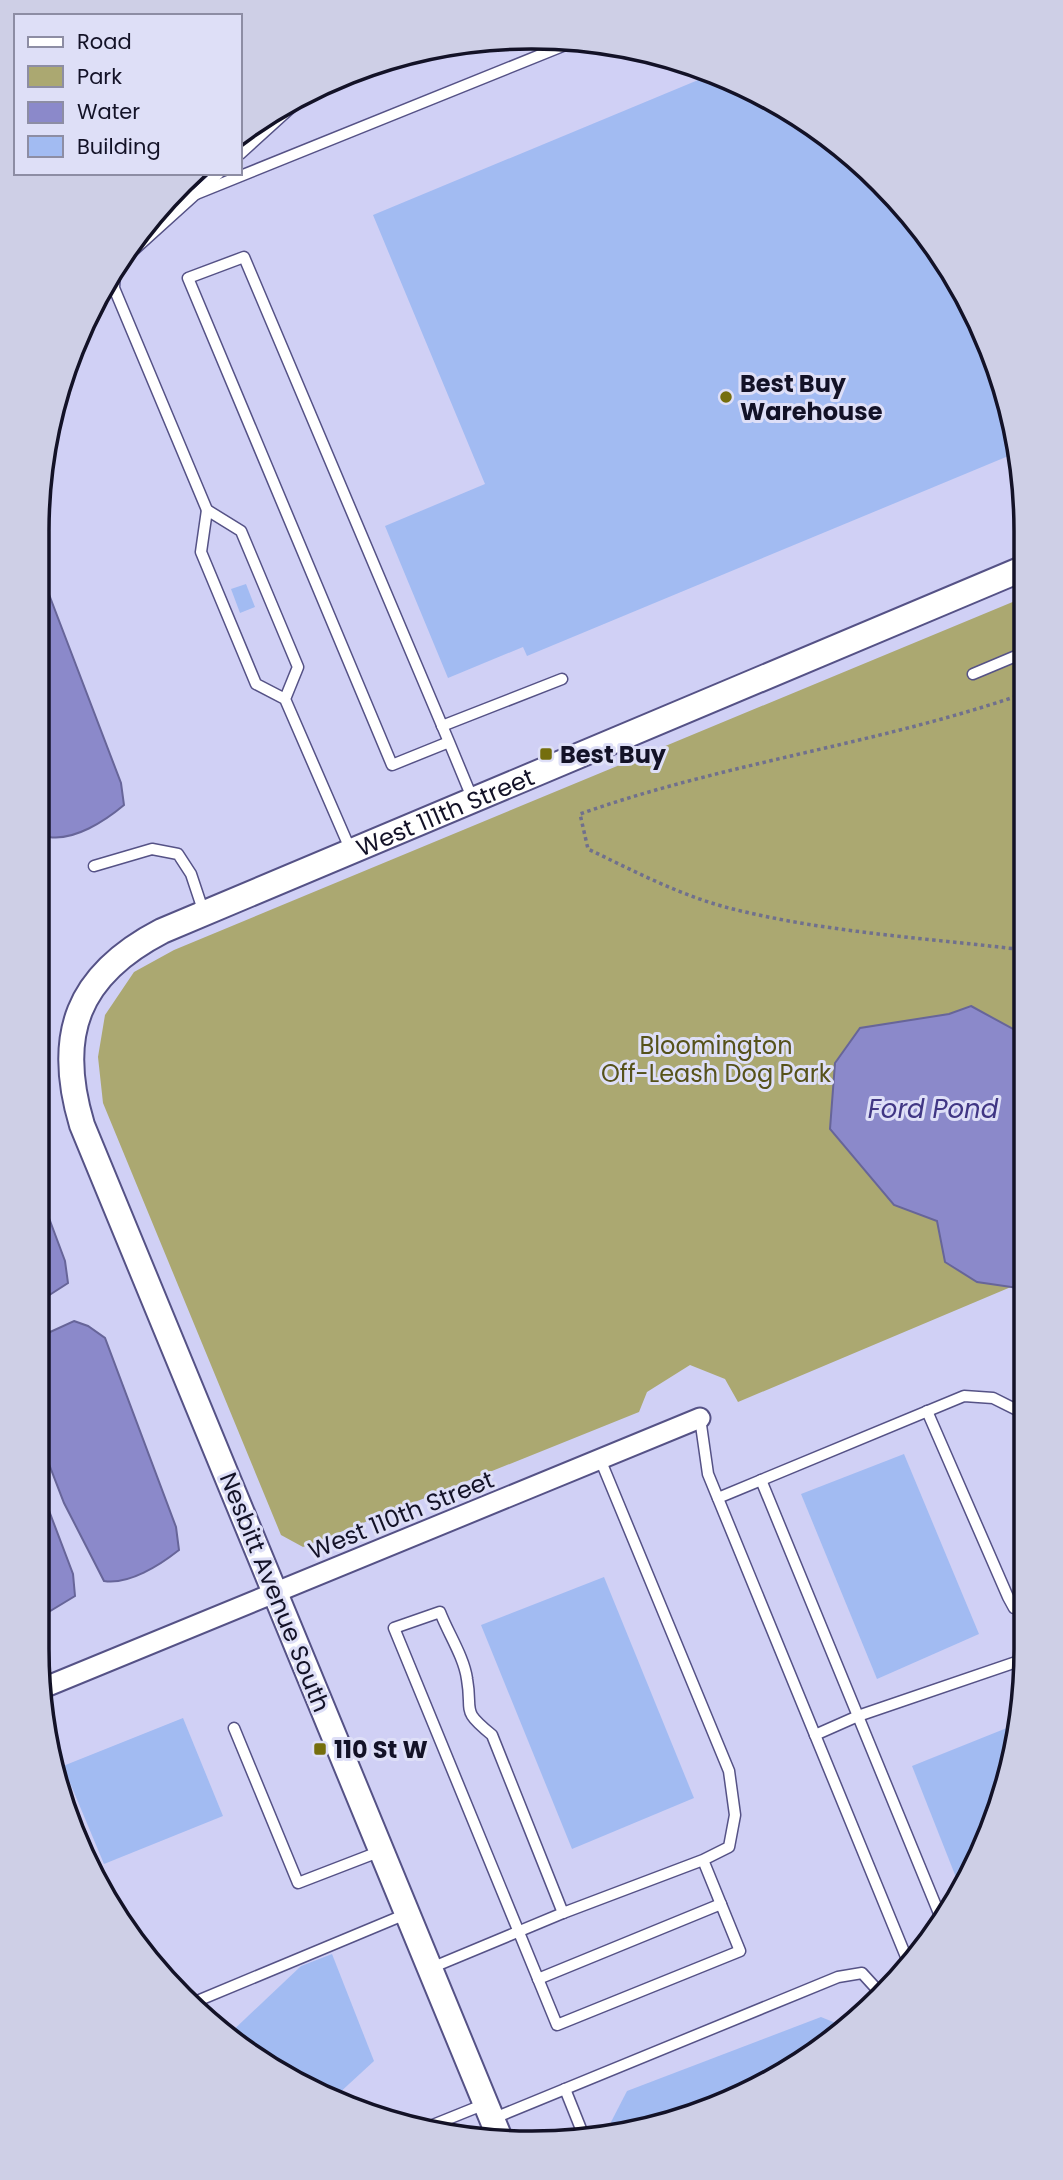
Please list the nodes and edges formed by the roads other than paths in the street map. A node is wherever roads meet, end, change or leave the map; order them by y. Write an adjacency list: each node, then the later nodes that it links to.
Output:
1 (553, 50): 5 (lane)
2 (271, 125): 3 (lane)
3 (242, 152)
4 (217, 175): 5 (lane)
5 (196, 194): 6 (lane)
6 (154, 232)
7 (114, 289): 8 (lane)
8 (207, 510): 13 (lane); 13 (lane)
9 (1014, 572): 16 (street, West 111th Street)
10 (1014, 657): 11 (lane)
11 (973, 674)
12 (562, 679): 14 (lane)
13 (285, 699): 17 (lane)
14 (442, 726): 15 (lane); 15 (lane)
15 (449, 742): 16 (lane)
16 (473, 800): 17 (street, West 111th Street)
17 (351, 851): 19 (street, West 111th Street)
18 (94, 866): 19 (lane)
19 (204, 913): 20 (street, West 111th Street)
20 (82, 1125): 27 (street, Nesbitt Avenue South)
21 (1014, 1408): 22 (lane)
22 (927, 1411): 25 (lane); 28 (lane)
23 (700, 1418): 24 (street, West 110th Street); 26 (lane)
24 (600, 1459): 27 (street, West 110th Street); 35 (lane)
25 (761, 1480): 26 (lane); 31 (lane)
26 (718, 1498): 33 (lane)
27 (275, 1593): 30 (street, West 110th Street); 34 (street, Nesbitt Avenue South)
28 (1014, 1608)
29 (1014, 1664): 31 (lane)
30 (50, 1685)
31 (858, 1716): 33 (lane); 37 (lane)
32 (234, 1728): 34 (lane)
33 (815, 1735): 41 (lane)
34 (381, 1850): 38 (street, Nesbitt Avenue South)
35 (703, 1860): 36 (lane); 39 (lane)
36 (721, 1904): 43 (lane); 43 (lane)
37 (937, 1909)
38 (407, 1913): 42 (street, Nesbitt Avenue South); 45 (lane)
39 (563, 1913): 40 (lane); 40 (lane)
40 (519, 1931): 42 (lane); 43 (lane)
41 (905, 1954)
42 (430, 1968): 47 (street, Nesbitt Avenue South)
43 (538, 1979)
44 (875, 1988): 46 (lane)
45 (201, 2000)
46 (565, 2089): 47 (lane); 49 (lane)
47 (492, 2119): 48 (lane)
48 (454, 2125)
49 (581, 2128)

